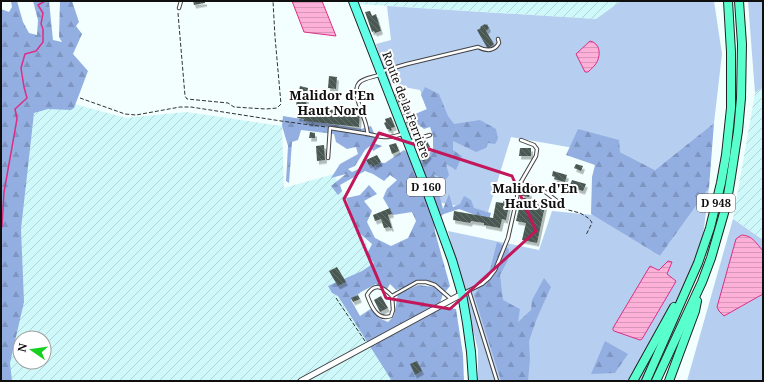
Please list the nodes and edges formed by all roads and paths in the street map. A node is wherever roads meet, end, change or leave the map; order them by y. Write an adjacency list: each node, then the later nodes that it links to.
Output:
1 (180, 1): 6 (lane)
2 (273, 1): 6 (path)
3 (353, 1): 8 (main road, Route de la Ferrière / D 160)
4 (728, 1): 23 (highway, D 948)
5 (739, 1): 21 (highway, D 948)
6 (179, 8)
7 (498, 39): 8 (lane)
8 (381, 73): 11 (lane); 12 (main road, Route de la Ferrière / D 160)
9 (80, 98): 10 (path)
10 (330, 128): 11 (lane); 16 (lane)
11 (368, 134): 12 (lane)
12 (405, 134): 15 (main road, Route de la Ferrière / D 160)
13 (430, 135): 15 (lane)
14 (521, 140): 17 (lane)
15 (408, 143): 22 (main road, Route de la Ferrière / D 160)
16 (328, 158)
17 (520, 183): 18 (lane); 19 (lane)
18 (517, 198): 20 (path); 22 (lane)
19 (557, 201)
20 (586, 235)
21 (702, 282): 33 (highway, D 948); 34 (highway, D 948)
22 (465, 292): 26 (street); 29 (main road, Route de la Ferrière / D 160); 30 (lane)
23 (685, 295): 31 (highway, D 948); 32 (highway, D 948)
24 (392, 296): 24 (lane); 26 (lane)
25 (336, 298): 27 (path)
26 (451, 300): 27 (street)
27 (368, 345): 28 (street)
28 (301, 381)
29 (473, 381)
30 (497, 381)
31 (634, 381)
32 (646, 381)
33 (656, 381)
34 (669, 381)

